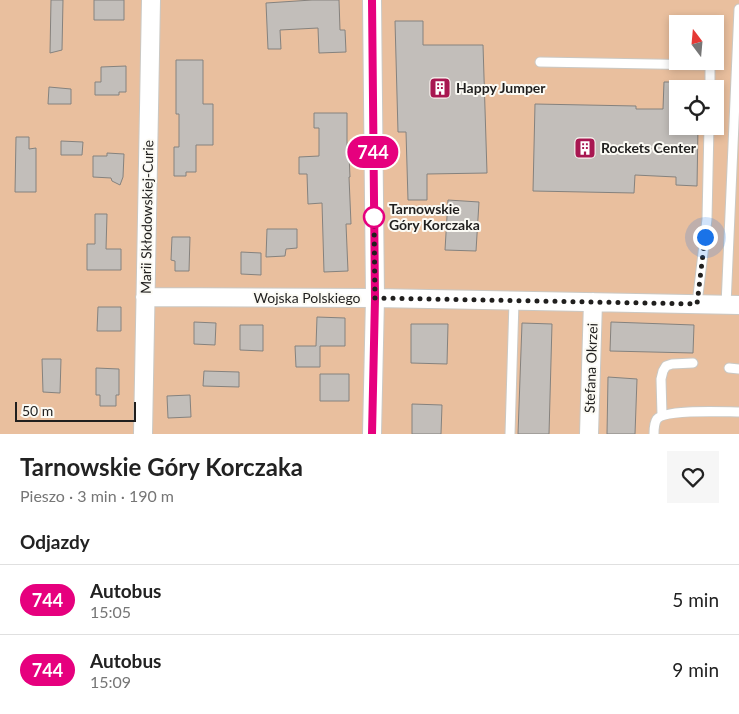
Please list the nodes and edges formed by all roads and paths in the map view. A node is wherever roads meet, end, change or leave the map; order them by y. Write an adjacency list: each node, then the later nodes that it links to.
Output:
1 (151, 0): 8 (street, Marii Skłodowskiej-Curie)
2 (372, 0): 9 (street)
3 (739, 9): 4 (lane)
4 (738, 53): 13 (lane)
5 (540, 62): 6 (lane)
6 (710, 80)
7 (709, 135): 12 (lane)
8 (145, 297): 9 (street, Wojska Polskiego); 19 (street, Marii Skłodowskiej-Curie)
9 (375, 298): 10 (street, Wojska Polskiego); 20 (street)
10 (514, 301): 11 (street, Wojska Polskiego); 21 (lane)
11 (593, 302): 12 (street, Wojska Polskiego); 22 (street, Stefana Okrzei)
12 (697, 304): 13 (street, Wojska Polskiego)
13 (732, 305)
14 (694, 363): 18 (lane)
15 (729, 368): 16 (lane)
16 (739, 369)
17 (739, 412): 18 (lane)
18 (662, 415): 23 (lane)
19 (143, 434)
20 (372, 434)
21 (510, 434)
22 (589, 434)
23 (654, 434)

